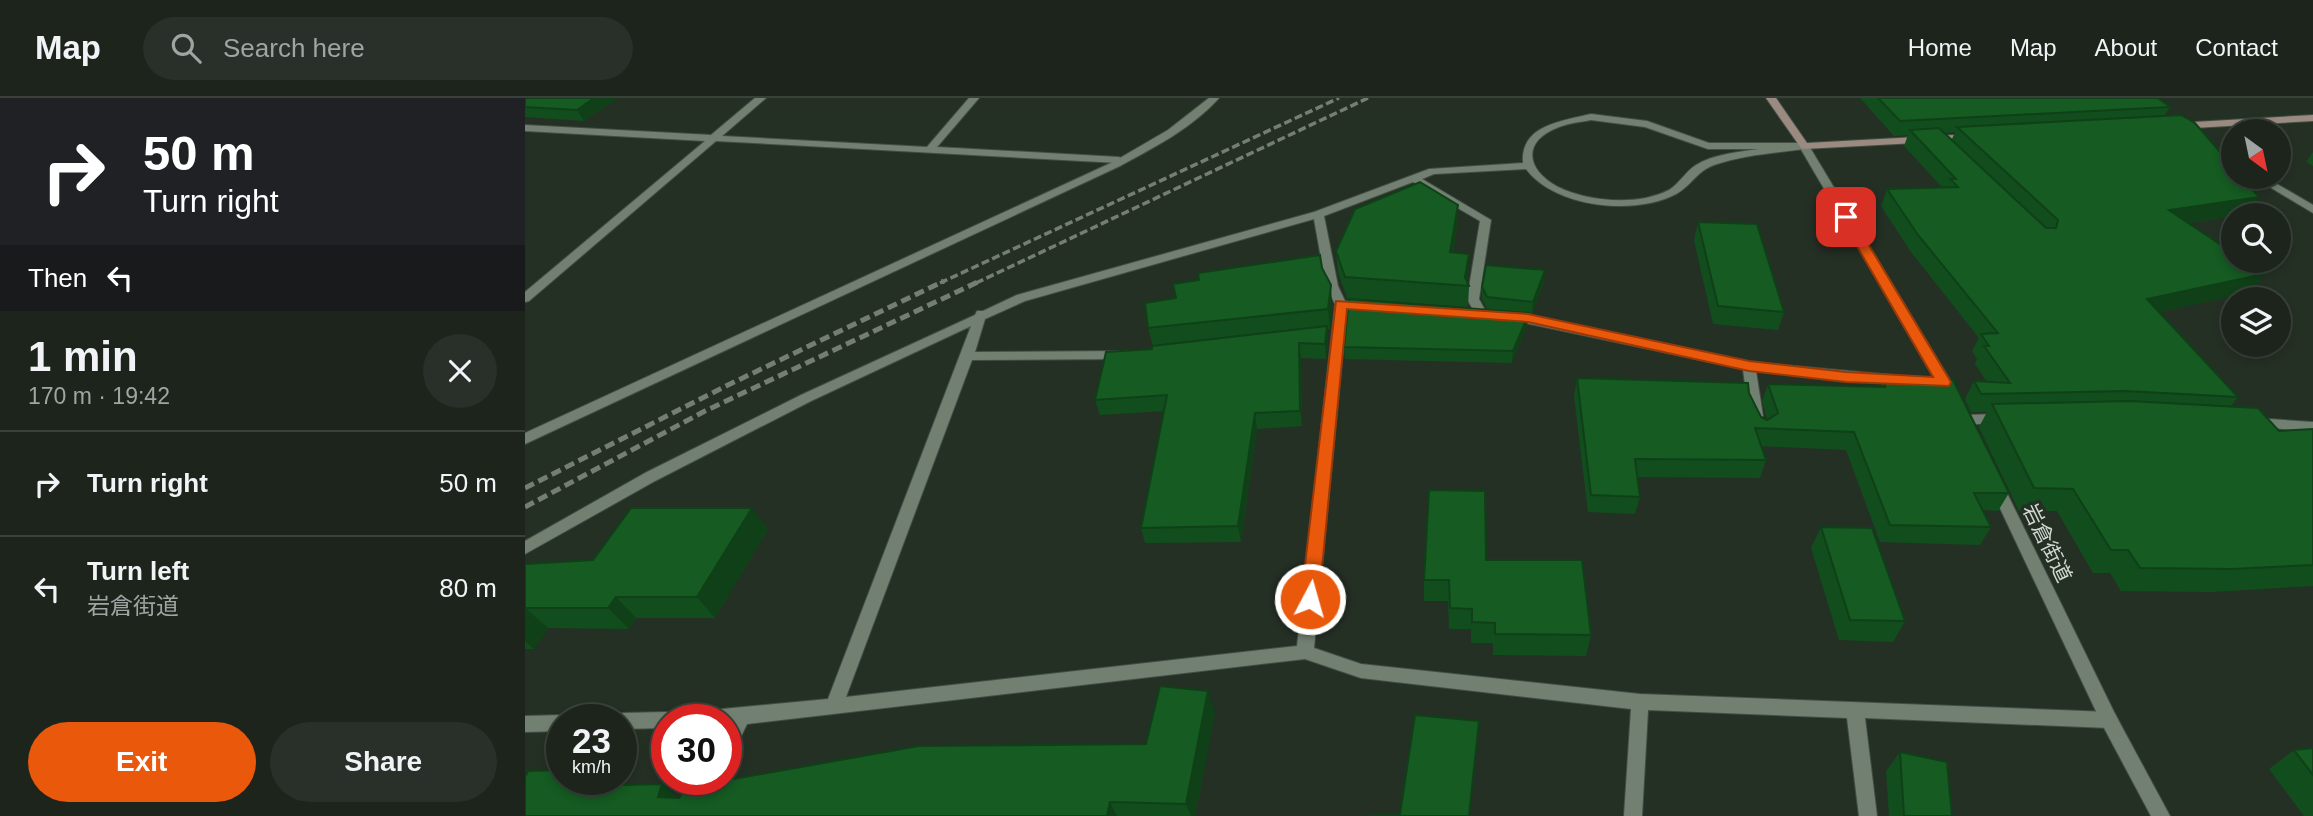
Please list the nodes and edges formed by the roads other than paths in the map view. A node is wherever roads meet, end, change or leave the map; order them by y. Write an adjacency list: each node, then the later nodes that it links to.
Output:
1 (761, 98): 10 (street)
2 (974, 98): 14 (street)
3 (1214, 98): 16 (street)
4 (1771, 98): 12 (main road)
5 (2313, 118): 6 (main road)
6 (2174, 126): 7 (main road); 15 (street)
7 (2160, 127)
8 (525, 128): 10 (street)
9 (1986, 136): 11 (main road)
10 (715, 137): 14 (street); 22 (street)
11 (1936, 139): 12 (main road); 13 (street)
12 (1804, 146): 17 (street); 17 (street); 30 (street)
13 (1945, 148)
14 (929, 150): 16 (street)
15 (2221, 155)
16 (1119, 160): 34 (street)
17 (1527, 166): 18 (street)
18 (1412, 177): 21 (street); 28 (street)
19 (2278, 189): 20 (street)
20 (2313, 210)
21 (1318, 215): 23 (street); 25 (street)
22 (525, 298)
23 (1341, 304): 24 (street); 37 (street)
24 (1379, 307)
25 (981, 314): 27 (street); 36 (street)
26 (1137, 355): 27 (street)
27 (967, 356): 39 (street)
28 (1749, 366): 29 (street); 33 (street)
29 (1916, 381)
30 (2019, 418)
31 (2235, 422): 32 (street)
32 (2313, 428)
33 (1762, 430)
34 (525, 439)
35 (1989, 470): 42 (street, 岩倉街道)
36 (525, 548)
37 (1305, 652): 38 (street); 39 (street)
38 (1640, 702): 40 (street); 47 (street)
39 (834, 706): 41 (street)
40 (1855, 712): 42 (street); 48 (street)
41 (742, 718)
42 (2109, 720): 49 (street, 岩倉街道)
43 (546, 723): 44 (street)
44 (525, 724)
45 (704, 795): 46 (street)
46 (694, 816)
47 (1633, 816)
48 (1868, 816)
49 (2161, 816)

